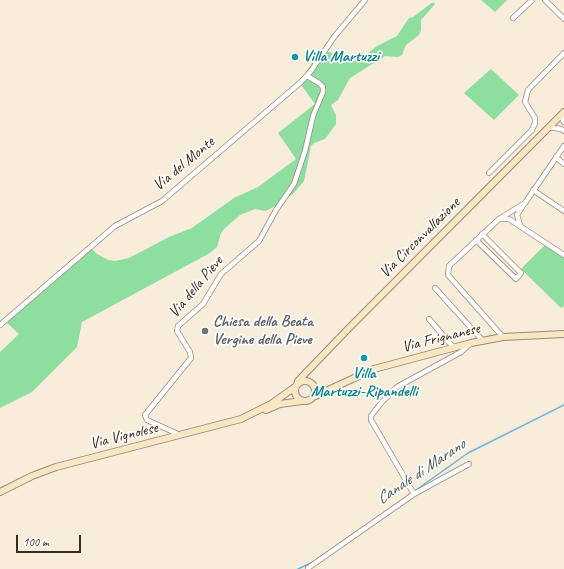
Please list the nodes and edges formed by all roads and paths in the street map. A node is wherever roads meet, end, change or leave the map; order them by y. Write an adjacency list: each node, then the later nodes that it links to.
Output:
1 (365, 0): 7 (street, Via del Monte)
2 (532, 0): 4 (street)
3 (545, 0): 5 (street)
4 (513, 18)
5 (564, 19)
6 (564, 53): 15 (street)
7 (307, 76): 26 (street, Via del Monte); 40 (street, Via della Pieve)
8 (563, 113): 9 (street); 10 (main road, Via Circonvallazione)
9 (564, 122)
10 (549, 127): 11 (street); 32 (main road, Via Circonvallazione)
11 (564, 131)
12 (564, 146): 13 (street)
13 (556, 157): 14 (street); 16 (street)
14 (564, 164)
15 (489, 173)
16 (534, 190): 17 (street); 18 (street)
17 (525, 203): 19 (street); 20 (street)
18 (564, 211)
19 (499, 219): 20 (street); 21 (street)
20 (520, 225): 23 (street)
21 (482, 234): 22 (street); 22 (street)
22 (476, 240): 28 (street)
23 (564, 255)
24 (435, 288): 29 (street)
25 (429, 319): 31 (street)
26 (0, 325)
27 (564, 334): 28 (main road, Via Frignanese)
28 (503, 337): 29 (main road, Via Frignanese)
29 (483, 341): 30 (main road, Via Frignanese)
30 (471, 344): 31 (main road, Via Frignanese); 43 (street)
31 (454, 348): 36 (main road, Via Frignanese)
32 (307, 372): 33 (main road); 34 (main road, Via Circonvallazione)
33 (306, 381): 34 (main road); 35 (main road)
34 (296, 386): 38 (main road); 39 (main road, Via Circonvallazione)
35 (315, 388): 36 (main road); 37 (main road)
36 (330, 390): 37 (main road, Via Frignanese)
37 (313, 397): 38 (main road)
38 (302, 401): 39 (main road)
39 (257, 412): 40 (main road, Via Vignolese)
40 (182, 436): 42 (main road, Via Vignolese)
41 (469, 464): 43 (street)
42 (0, 492)
43 (413, 492): 44 (street)
44 (308, 568)

